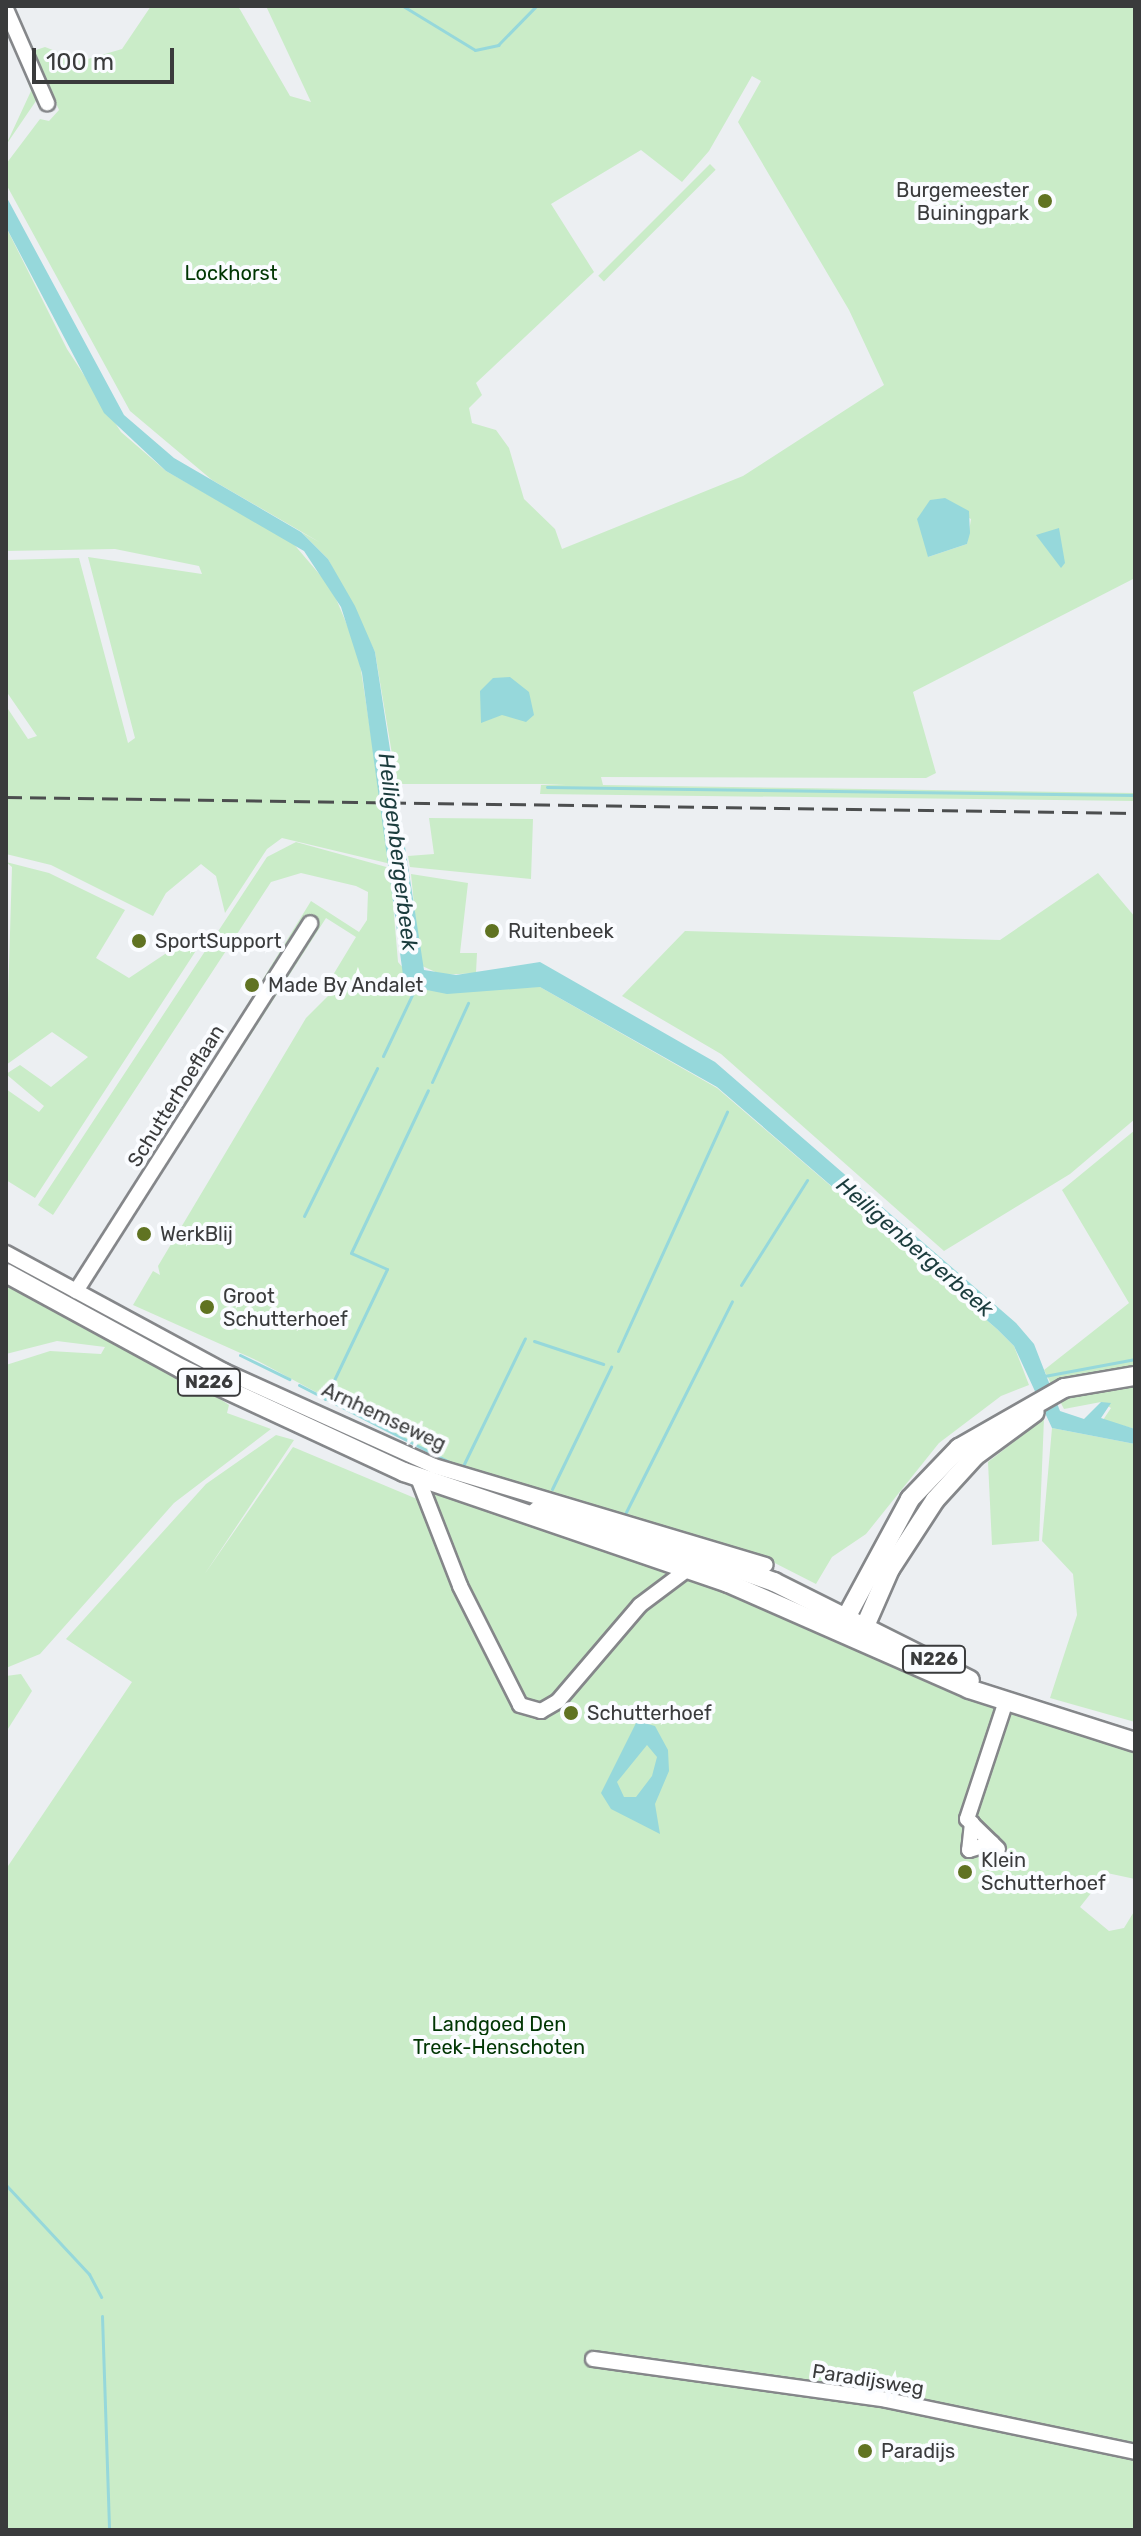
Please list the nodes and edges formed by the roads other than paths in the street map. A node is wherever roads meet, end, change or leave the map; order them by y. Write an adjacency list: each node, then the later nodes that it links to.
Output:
1 (6, 9): 2 (street)
2 (47, 103)
3 (310, 923): 6 (street, Schutterhoeflaan)
4 (6, 1253): 6 (street, Arnhemseweg)
5 (6, 1273): 9 (main road, Arnhemseweg / N226)
6 (76, 1291): 11 (street, Arnhemseweg)
7 (1135, 1376): 8 (main road)
8 (1016, 1416): 13 (main road); 14 (main road)
9 (418, 1478): 10 (main road, Arnhemseweg / N226); 12 (street, Arnhemseweg)
10 (454, 1492): 12 (main road, Arnhemseweg / N226); 13 (main road, Arnhemseweg / N226)
11 (766, 1565)
12 (688, 1569): 13 (main road, Arnhemseweg / N226)
13 (842, 1623): 14 (main road, Arnhemseweg / N226)
14 (862, 1633): 15 (main road, Arnhemseweg / N226)
15 (1002, 1699): 16 (main road, Arnhemseweg / N226); 17 (street)
16 (1135, 1742)
17 (972, 1823): 17 (street)
18 (593, 2359): 19 (street, Paradijsweg)
19 (1135, 2452)

